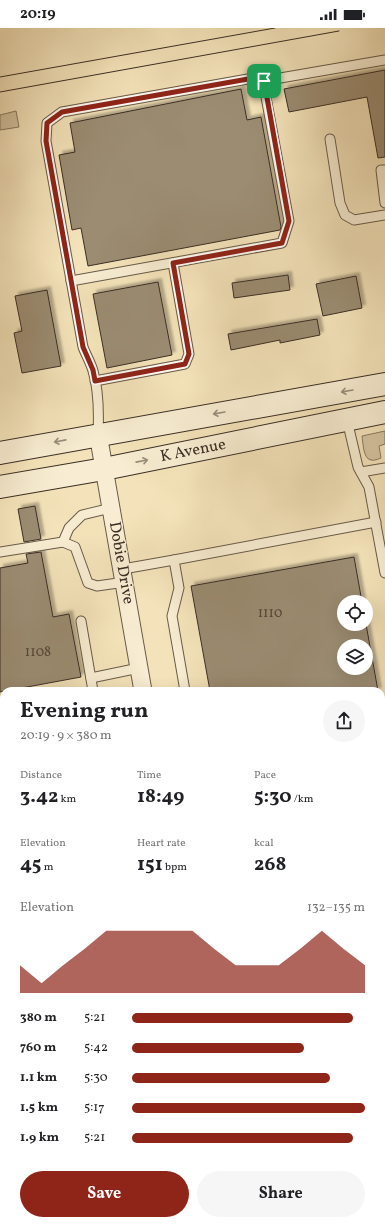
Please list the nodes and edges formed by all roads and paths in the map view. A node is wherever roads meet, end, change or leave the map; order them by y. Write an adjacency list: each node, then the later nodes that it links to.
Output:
1 (385, 60): 2 (lane)
2 (264, 81): 7 (lane); 8 (lane)
3 (330, 139): 6 (lane)
4 (385, 170): 5 (lane)
5 (385, 202)
6 (385, 215)
7 (173, 263): 8 (lane); 9 (lane)
8 (71, 281): 9 (lane)
9 (95, 381): 13 (lane)
10 (385, 384): 13 (main road, K Avenue, one-way to 13)
11 (385, 412): 12 (main road, K Avenue)
12 (347, 420): 16 (main road, K Avenue, one-way to 12); 17 (lane)
13 (98, 434): 14 (main road, K Avenue, one-way to 14); 16 (street, Dobie Drive)
14 (0, 453)
15 (385, 468): 17 (lane)
16 (104, 469): 18 (main road, K Avenue); 19 (street, Dobie Drive)
17 (361, 472): 20 (lane)
18 (0, 487)
19 (112, 508): 21 (lane); 25 (street, Dobie Drive)
20 (376, 522): 23 (lane); 24 (lane)
21 (63, 542): 22 (lane); 25 (lane)
22 (0, 552)
23 (174, 560): 25 (lane); 31 (lane)
24 (385, 573)
25 (124, 576): 27 (street, Dobie Drive)
26 (81, 620): 28 (lane)
27 (139, 668): 28 (lane); 30 (street, Dobie Drive)
28 (91, 678): 29 (lane)
29 (92, 687)
30 (142, 687)
31 (184, 687)

